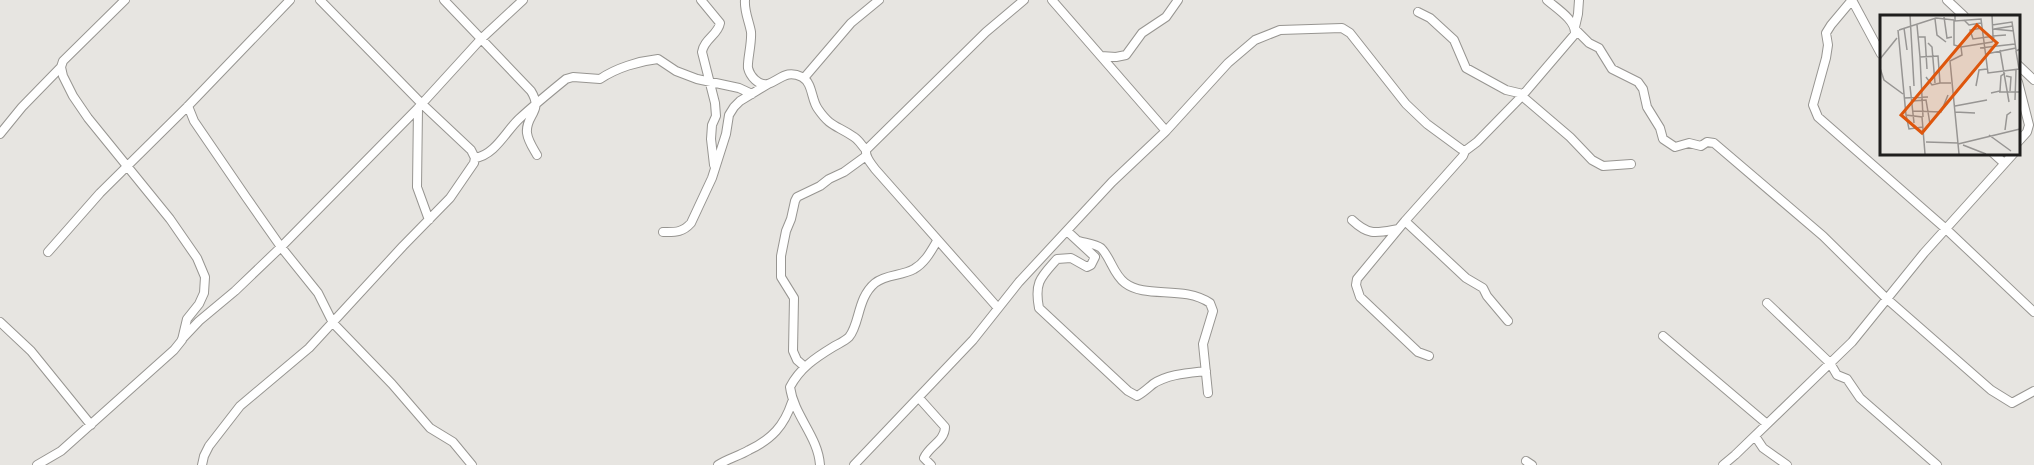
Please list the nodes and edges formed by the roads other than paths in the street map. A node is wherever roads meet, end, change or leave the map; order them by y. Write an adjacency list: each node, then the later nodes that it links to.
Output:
1 (125, 0): 23 (street)
2 (290, 0): 32 (street)
3 (320, 0): 33 (street)
4 (444, 0): 19 (street)
5 (523, 0): 19 (street)
6 (701, 0): 26 (street)
7 (746, 0): 27 (street)
8 (878, 0): 24 (street)
9 (1024, 0): 40 (street)
10 (1052, 0): 21 (street)
11 (1178, 0): 21 (street)
12 (1547, 0): 18 (street)
13 (1579, 0): 18 (street)
14 (1852, 0): 20 (street); 54 (street)
15 (1947, 0): 17 (street)
16 (1418, 12): 30 (street)
17 (1963, 15)
18 (1575, 28): 30 (street); 61 (street)
19 (481, 39): 31 (street); 33 (street)
20 (1880, 52)
21 (1101, 56): 34 (street)
22 (2019, 66): 25 (street)
23 (61, 68): 36 (street); 48 (street)
24 (804, 78): 27 (street); 40 (street)
25 (2034, 80)
26 (711, 81): 29 (street); 31 (street); 49 (street)
27 (768, 84): 29 (street)
28 (2019, 86): 37 (street)
29 (752, 94): 49 (street)
30 (1522, 95): 39 (street); 47 (street)
31 (537, 103): 44 (street); 45 (street)
32 (188, 106): 48 (street); 59 (street)
33 (419, 106): 45 (street); 50 (street); 59 (street)
34 (1166, 131): 39 (street); 55 (street)
35 (2034, 131): 38 (street)
36 (0, 134)
37 (2019, 141)
38 (2019, 148)
39 (1465, 151): 52 (street)
40 (866, 153): 57 (street); 72 (street)
41 (1993, 154): 46 (street)
42 (2007, 154): 46 (street)
43 (2012, 154): 46 (street)
44 (537, 155)
45 (475, 158): 50 (street)
46 (2003, 162): 54 (street)
47 (1631, 164)
48 (127, 166): 60 (street); 69 (street)
49 (715, 169): 56 (street)
50 (429, 220): 67 (street)
51 (1352, 220): 53 (street)
52 (1405, 221): 53 (street); 65 (street)
53 (1398, 229): 70 (street)
54 (1946, 229): 61 (street); 64 (street)
55 (1067, 231): 58 (street); 63 (street)
56 (663, 232)
57 (937, 241): 63 (street); 72 (street)
58 (1078, 241): 73 (street); 73 (street)
59 (281, 247): 67 (street); 69 (street)
60 (48, 252)
61 (1887, 299): 71 (street); 74 (street)
62 (1767, 303): 71 (street)
63 (998, 308): 76 (street)
64 (2034, 312)
65 (1508, 321)
66 (0, 322): 78 (street)
67 (333, 323): 82 (street); 83 (street)
68 (1664, 336): 79 (street)
69 (182, 340): 78 (street)
70 (1429, 356)
71 (1830, 363): 79 (street); 90 (street)
72 (805, 367): 77 (street)
73 (1206, 371): 75 (street)
74 (2034, 391)
75 (1208, 393)
76 (919, 398): 86 (street); 87 (street)
77 (792, 402): 84 (street); 85 (street)
78 (91, 424): 81 (street)
79 (1767, 424): 80 (street)
80 (1755, 436): 88 (street); 89 (street)
81 (37, 465)
82 (202, 465)
83 (471, 465)
84 (718, 465)
85 (820, 465)
86 (854, 465)
87 (931, 465)
88 (1723, 465)
89 (1787, 465)
90 (1937, 465)

